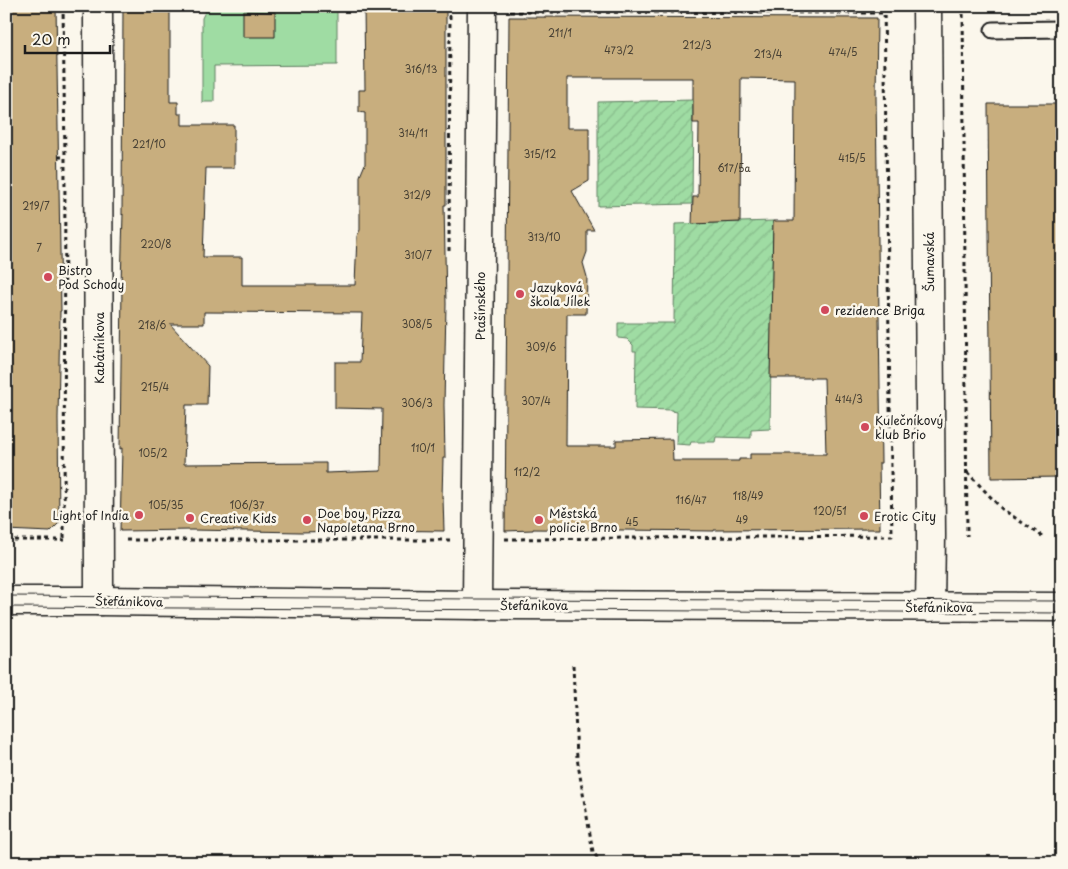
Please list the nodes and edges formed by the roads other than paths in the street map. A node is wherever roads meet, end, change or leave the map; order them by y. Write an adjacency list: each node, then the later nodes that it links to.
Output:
1 (98, 6): 7 (street, Kabátníkova)
2 (927, 6): 9 (street, Šumavská)
3 (493, 9): 8 (street, Ptašínského)
4 (1062, 29): 5 (lane)
5 (993, 30)
6 (6, 601): 7 (street, Štefánikova)
7 (99, 601): 8 (street, Štefánikova)
8 (477, 605): 9 (street, Štefánikova)
9 (930, 607): 10 (street, Štefánikova)
10 (1062, 607)

